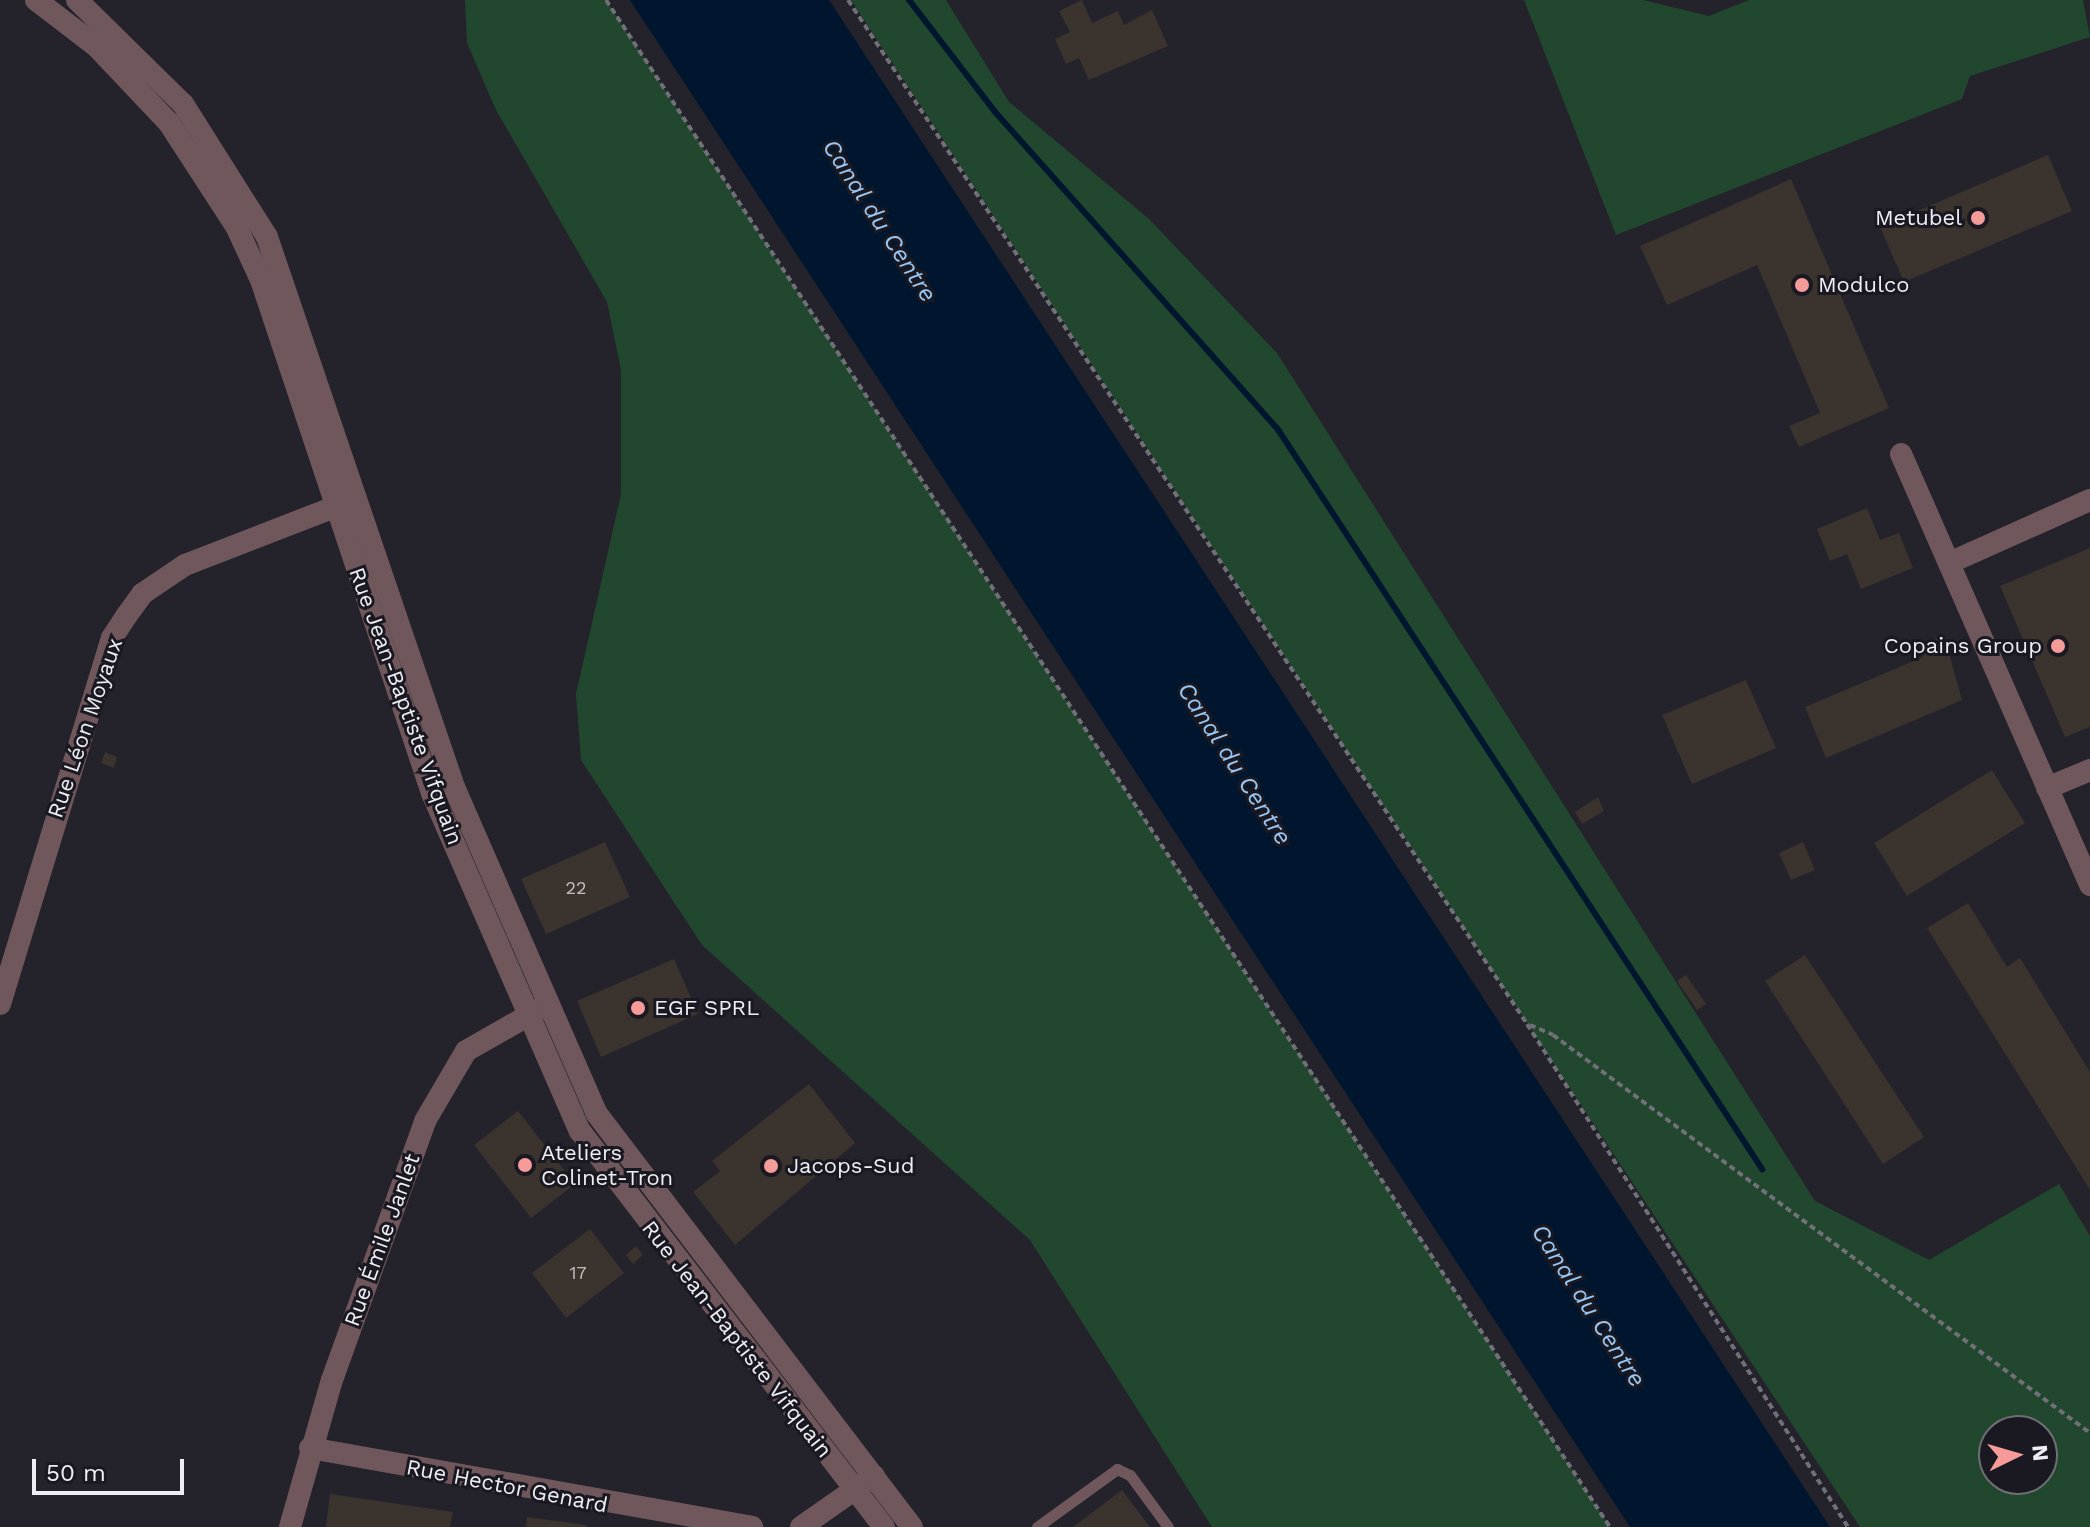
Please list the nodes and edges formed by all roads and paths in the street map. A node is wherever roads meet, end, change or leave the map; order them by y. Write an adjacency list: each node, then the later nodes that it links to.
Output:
1 (36, 0): 8 (street, Rue Jean-Baptiste Vifquain)
2 (77, 0): 6 (street, Rue Jean-Baptiste Vifquain)
3 (606, 0): 27 (path)
4 (848, 0): 15 (path)
5 (1901, 454): 9 (street)
6 (358, 498): 8 (street, Rue Léon Moyaux); 14 (street, Rue Jean-Baptiste Vifquain)
7 (2090, 500): 9 (street)
8 (336, 507): 13 (street, Rue Léon Moyaux); 14 (street, Rue Jean-Baptiste Vifquain)
9 (1949, 563): 11 (street)
10 (2090, 770): 11 (street)
11 (2047, 788): 12 (street)
12 (2090, 885)
13 (0, 1004)
14 (538, 1010): 17 (street, Rue Émile Janlet); 18 (street, Rue Jean-Baptiste Vifquain); 19 (street, Rue Jean-Baptiste Vifquain)
15 (1527, 1024): 16 (path); 28 (path)
16 (2090, 1433)
17 (310, 1448): 20 (street, Rue Émile Janlet); 21 (street, Rue Hector Genard)
18 (874, 1476): 19 (street); 24 (street, Rue Jean-Baptiste Vifquain)
19 (856, 1492): 22 (street); 23 (street, Rue Jean-Baptiste Vifquain)
20 (290, 1527)
21 (752, 1527)
22 (801, 1527)
23 (884, 1527)
24 (912, 1527)
25 (1037, 1527): 26 (lane)
26 (1168, 1527)
27 (1610, 1527)
28 (1848, 1527)

